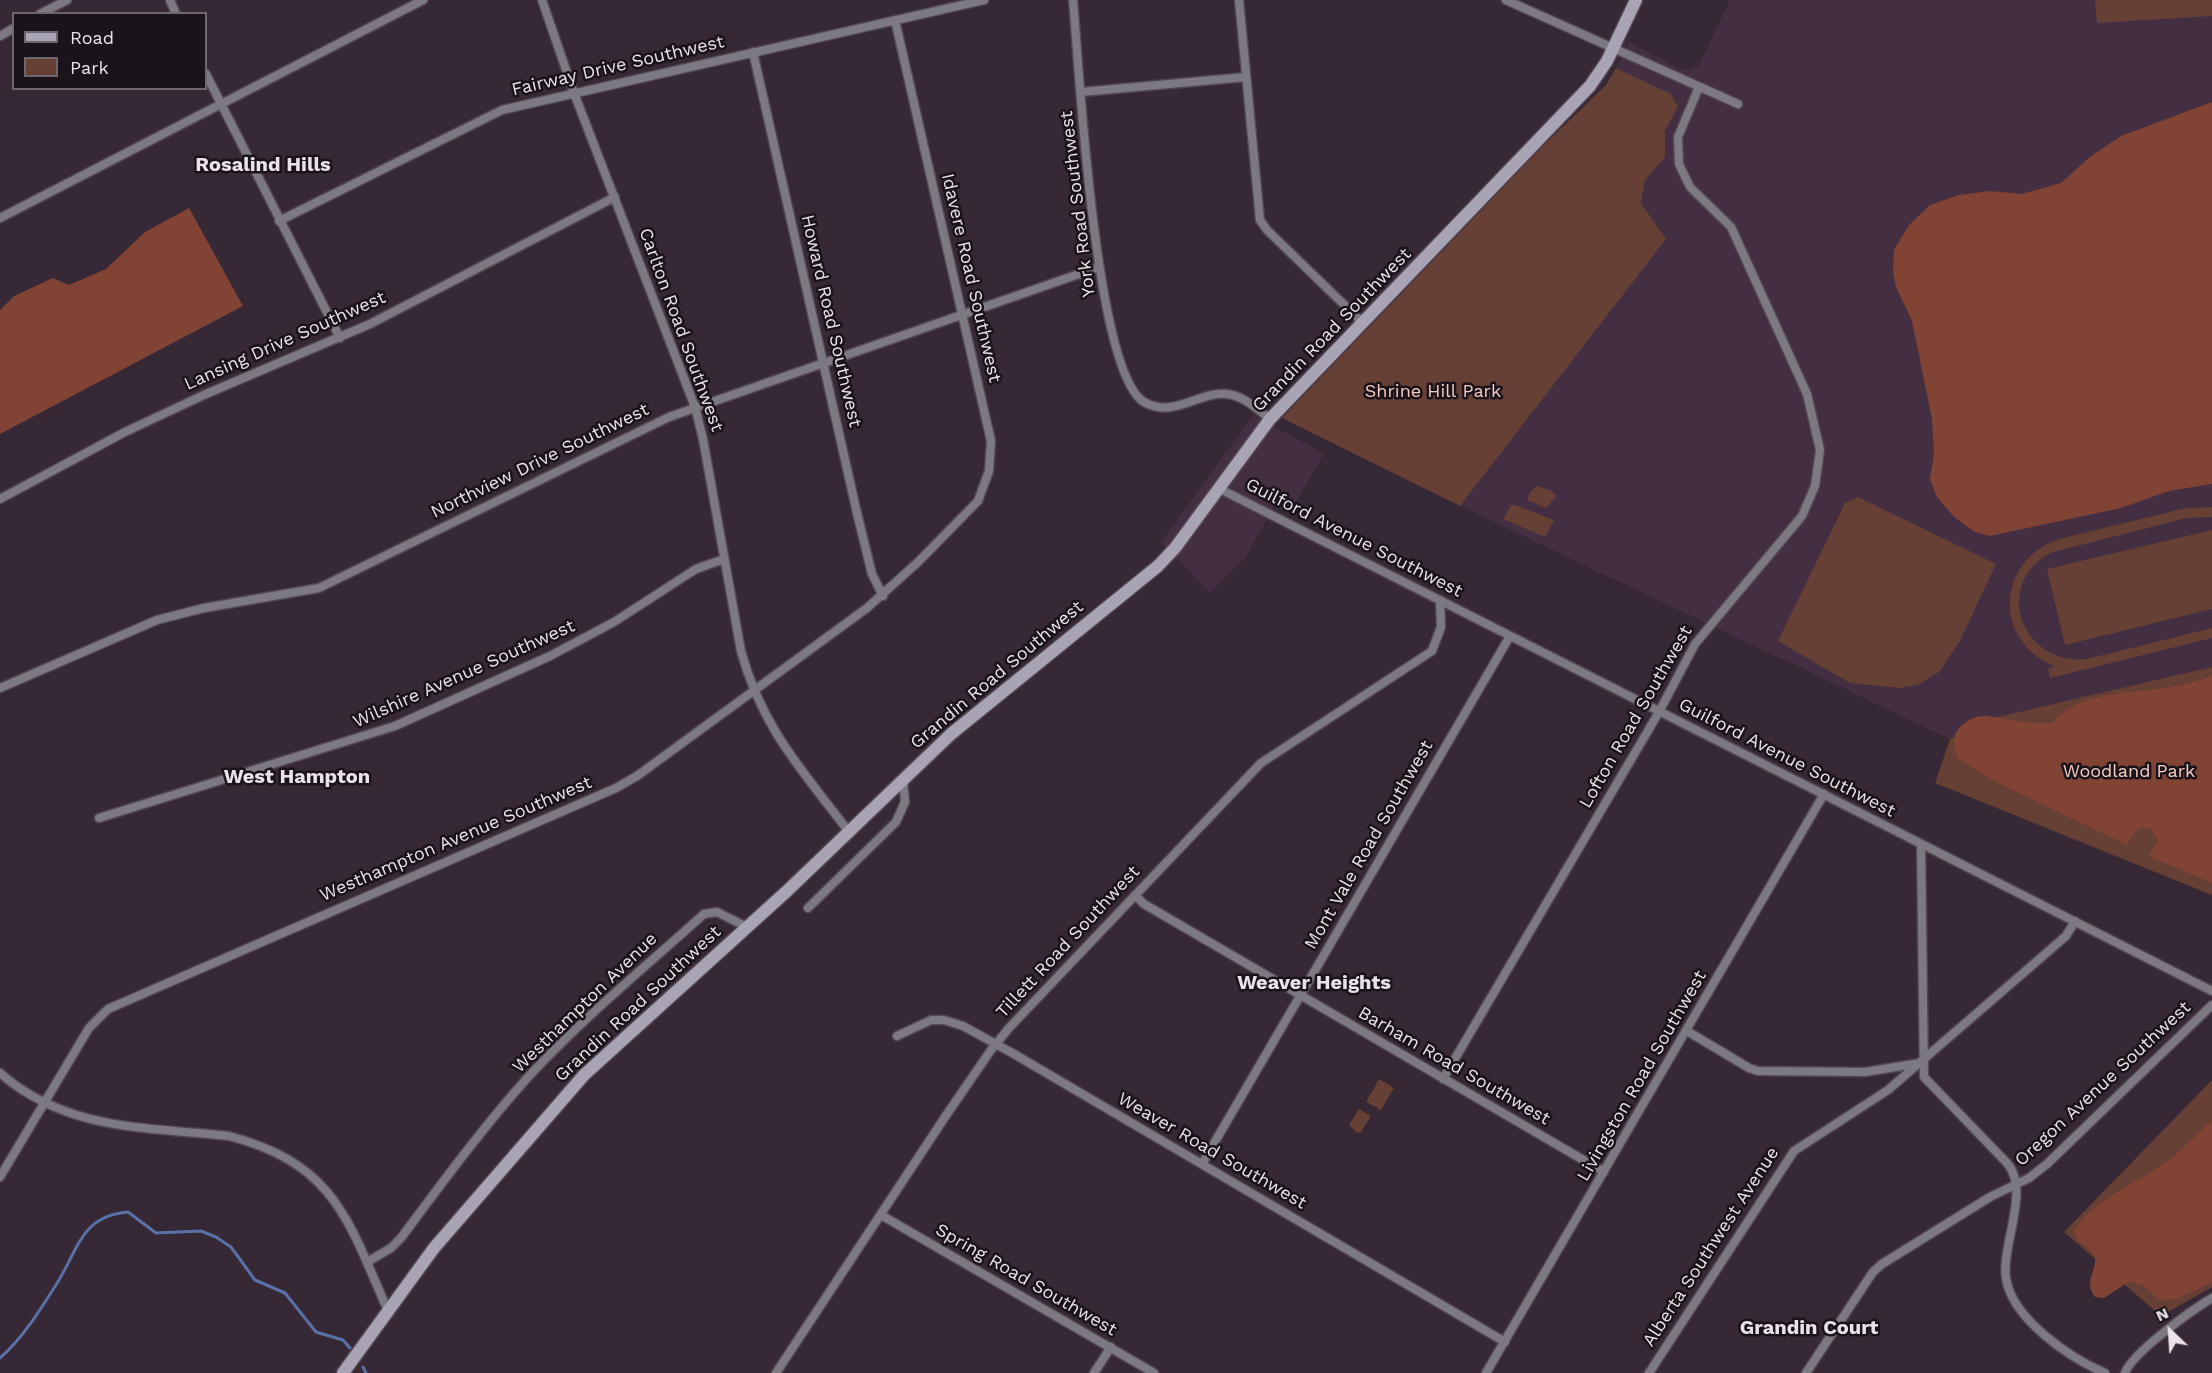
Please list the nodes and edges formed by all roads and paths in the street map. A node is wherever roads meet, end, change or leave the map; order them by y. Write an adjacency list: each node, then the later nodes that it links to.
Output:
1 (67, 0): 9 (street)
2 (423, 0): 18 (street)
3 (542, 0): 17 (street, Carlton Road Southwest)
4 (984, 0): 10 (street, Fairway Drive Southwest)
5 (1073, 0): 16 (street, York Road Southwest)
6 (1239, 0): 14 (street)
7 (1506, 0): 11 (street)
8 (1635, 0): 11 (street, Grandin Road Southwest)
9 (44, 12)
10 (895, 20): 12 (street, Fairway Drive Southwest); 24 (street, Idavere Road Southwest)
11 (1613, 49): 15 (street); 25 (street, Grandin Road Southwest)
12 (753, 52): 17 (street, Fairway Drive Southwest); 27 (street, Howard Road Southwest)
13 (207, 76): 18 (street)
14 (1246, 77): 16 (street); 25 (street)
15 (1699, 87): 19 (street); 39 (street, Lofton Road Southwest)
16 (1081, 92): 23 (street, York Road Southwest)
17 (574, 93): 20 (street, Carlton Road Southwest); 22 (street, Fairway Drive Southwest)
18 (220, 104): 21 (street); 22 (street)
19 (1738, 105)
20 (615, 197): 26 (street, Lansing Drive Southwest); 28 (street, Carlton Road Southwest)
21 (0, 218)
22 (279, 220): 26 (street)
23 (1099, 267): 24 (street, Northview Drive Southwest); 29 (street, York Road Southwest)
24 (962, 315): 27 (street, Northview Drive Southwest); 32 (street, Idavere Road Southwest)
25 (1363, 323): 29 (street, Grandin Road Southwest)
26 (340, 338): 31 (street, Lansing Drive Southwest)
27 (823, 363): 28 (street, Northview Drive Southwest); 34 (street, Howard Road Southwest)
28 (695, 407): 33 (street, Carlton Road Southwest); 37 (street, Northview Drive Southwest)
29 (1270, 419): 30 (street, Grandin Road Southwest)
30 (1220, 489): 35 (street, Guilford Avenue Southwest); 40 (street, Grandin Road Southwest)
31 (0, 499)
32 (950, 532): 34 (street, Westhampton Avenue Southwest)
33 (724, 559): 38 (street, Carlton Road Southwest); 42 (street, Wilshire Avenue Southwest)
34 (883, 596): 38 (street, Westhampton Avenue Southwest)
35 (1440, 600): 36 (street, Guilford Avenue Southwest); 45 (street, Tillett Road Southwest)
36 (1510, 636): 39 (street, Guilford Avenue Southwest); 50 (street, Mont Vale Road Southwest)
37 (0, 688)
38 (753, 692): 43 (street, Carlton Road Southwest); 58 (street, Westhampton Avenue Southwest)
39 (1659, 712): 41 (street, Guilford Avenue Southwest); 57 (street, Lofton Road Southwest)
40 (903, 779): 43 (street, Grandin Road Southwest); 46 (street)
41 (1824, 794): 44 (street, Guilford Avenue Southwest); 52 (street, Livingston Road Southwest)
42 (99, 818)
43 (849, 832): 48 (street, Grandin Road Southwest)
44 (1921, 844): 47 (street, Guilford Avenue Southwest); 55 (street)
45 (1135, 895): 50 (street, Barham Road Southwest); 54 (street, Tillett Road Southwest)
46 (808, 908)
47 (2075, 921): 49 (street, Guilford Avenue Southwest); 55 (street, Alberta Southwest Avenue)
48 (747, 927): 64 (street, Westhampton Avenue); 66 (street, Grandin Road Southwest)
49 (2212, 991)
50 (1300, 995): 57 (street, Barham Road Southwest); 59 (street, Mont Vale Road Southwest)
51 (2212, 1005): 62 (street, Oregon Avenue Southwest)
52 (1687, 1031): 55 (street); 60 (street, Livingston Road Southwest)
53 (897, 1036): 54 (street, Weaver Road Southwest)
54 (996, 1044): 59 (street, Weaver Road Southwest); 63 (street, Tillett Road Southwest)
55 (1923, 1062): 62 (street); 75 (street, Alberta Southwest Avenue)
56 (0, 1073): 58 (street)
57 (1443, 1079): 60 (street, Barham Road Southwest)
58 (44, 1103): 61 (street, Westhampton Avenue Southwest); 64 (street)
59 (1202, 1164): 67 (street, Weaver Road Southwest)
60 (1604, 1172): 67 (street, Livingston Road Southwest)
61 (0, 1177)
62 (2016, 1186): 69 (street); 76 (street, Oregon Avenue Southwest)
63 (881, 1215): 68 (street, Spring Road Southwest); 71 (street, Tillett Road Southwest)
64 (367, 1262): 66 (street)
65 (2212, 1298): 78 (street)
66 (388, 1311): 70 (street, Grandin Road Southwest)
67 (1505, 1342): 74 (street, Livingston Road Southwest)
68 (1111, 1347): 72 (street); 73 (street, Spring Road Southwest)
69 (2087, 1369): 77 (street)
70 (344, 1373)
71 (776, 1373)
72 (1094, 1373)
73 (1154, 1373)
74 (1486, 1373)
75 (1649, 1373)
76 (1806, 1373)
77 (2105, 1373)
78 (2126, 1373)

